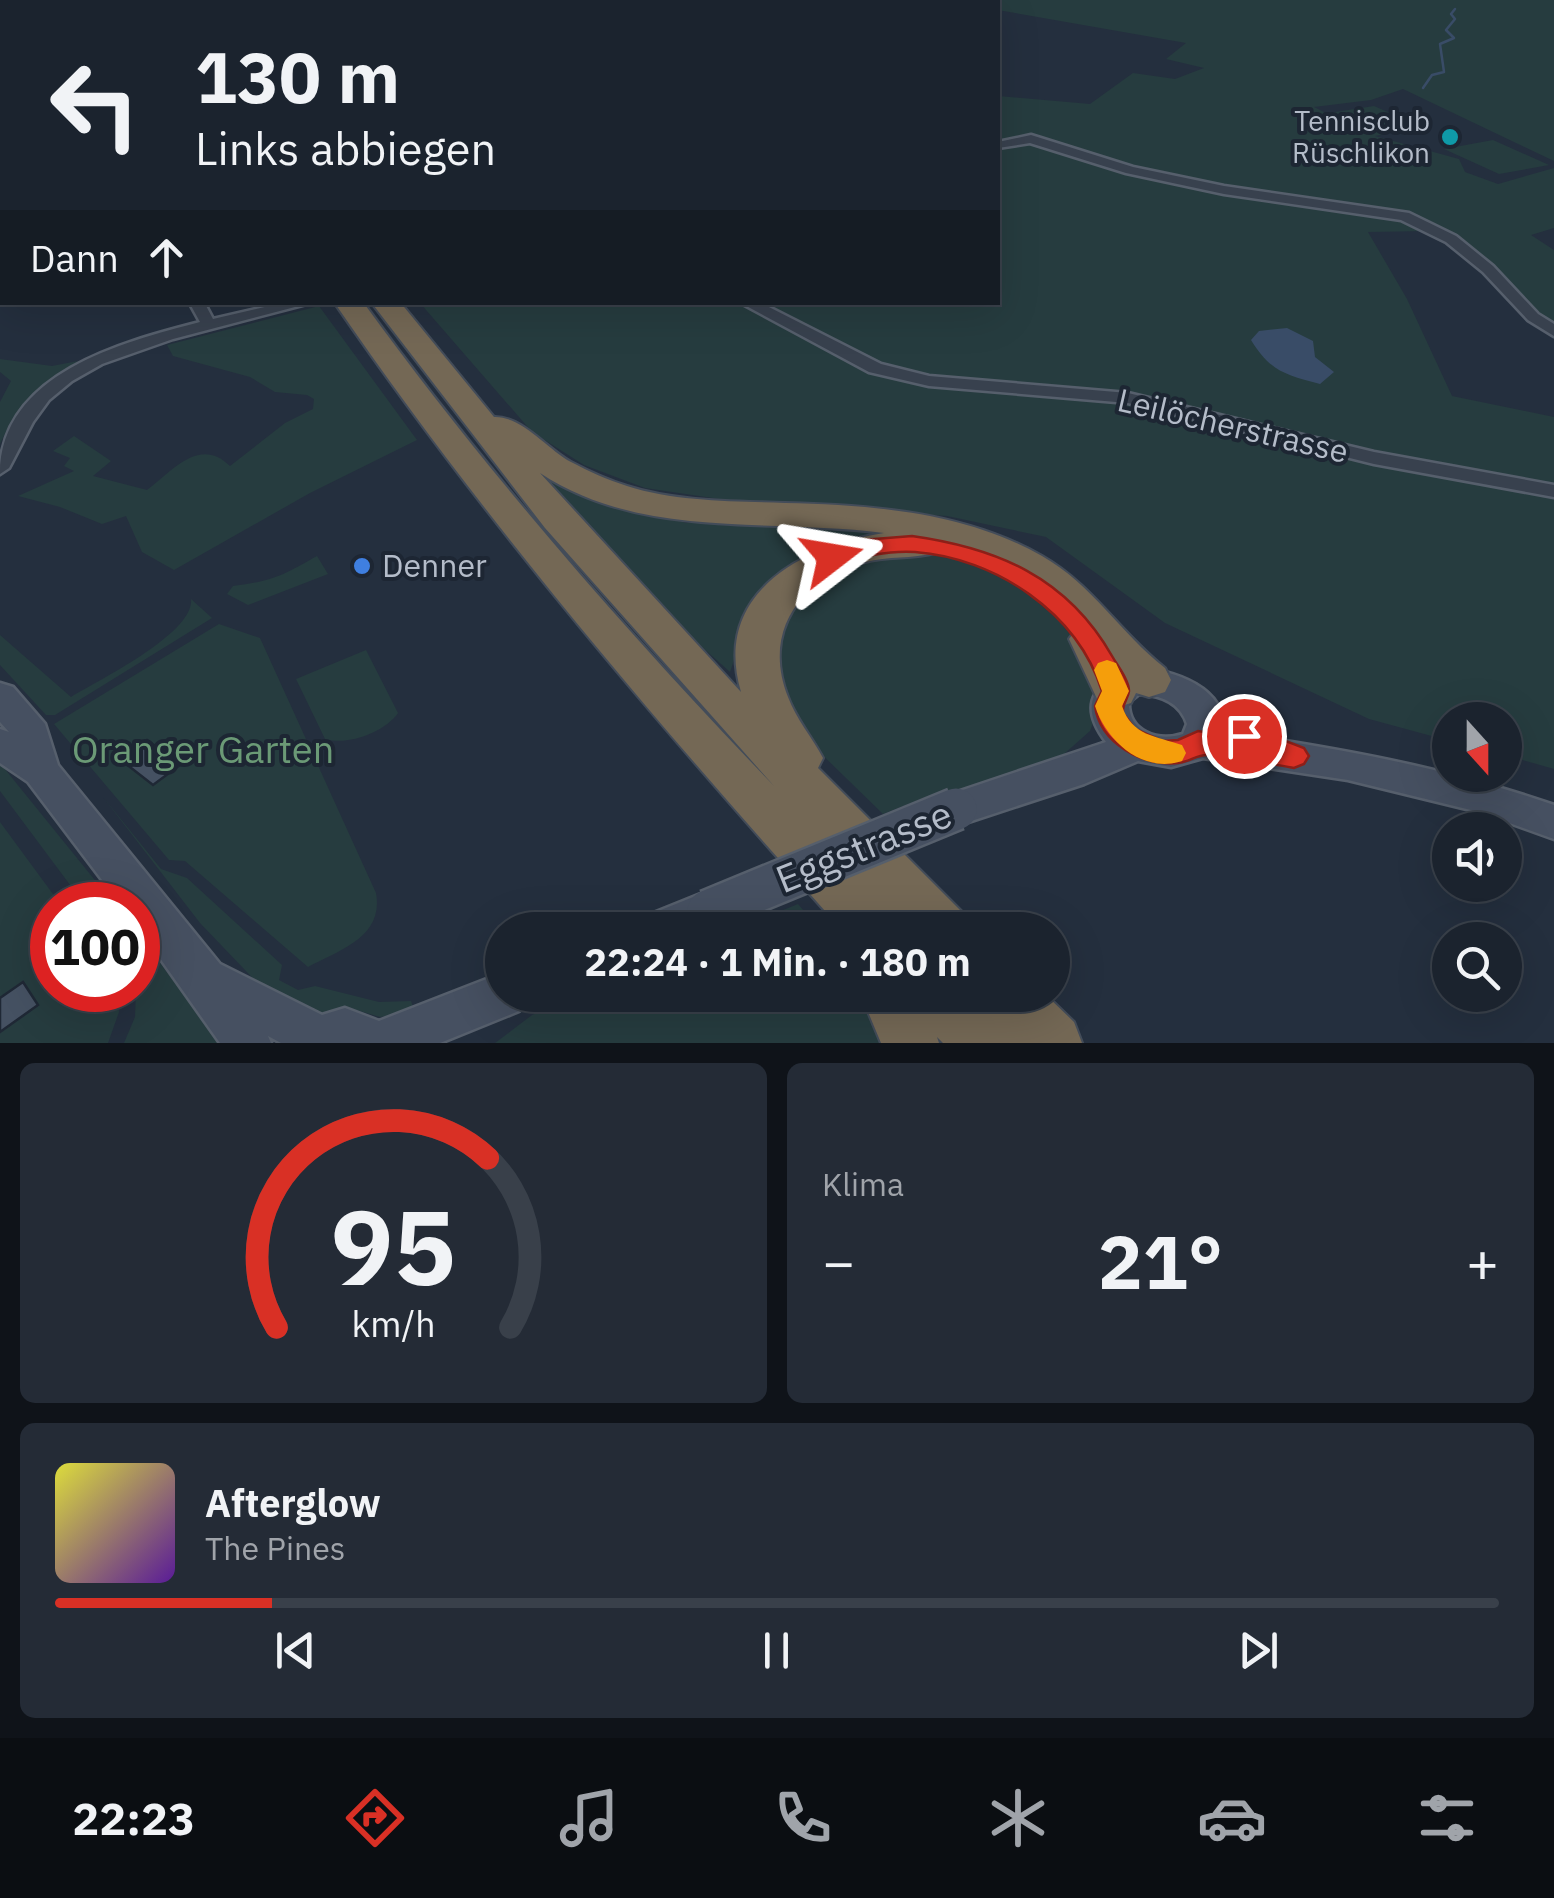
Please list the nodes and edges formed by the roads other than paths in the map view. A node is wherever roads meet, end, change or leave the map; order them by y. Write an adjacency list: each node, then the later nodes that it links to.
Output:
1 (1000, 144): 8 (street)
2 (198, 305): 7 (street)
3 (296, 305): 7 (street)
4 (350, 305): 19 (highway)
5 (388, 305): 9 (highway)
6 (752, 305): 11 (street, Leilöcherstrasse)
7 (210, 327): 10 (street)
8 (1554, 331)
9 (444, 378): 12 (highway); 21 (highway)
10 (0, 468)
11 (1554, 490)
12 (1125, 696): 14 (main road); 16 (main road); 18 (main road); 21 (highway)
13 (0, 698): 17 (main road)
14 (1201, 730): 16 (main road); 20 (main road)
15 (0, 744): 17 (main road)
16 (1137, 745): 18 (main road, Eggstrasse)
17 (41, 770): 26 (main road)
18 (1070, 772): 22 (main road, Eggstrasse, bridge)
19 (764, 810): 23 (highway); 24 (highway)
20 (1554, 822)
21 (840, 824): 25 (highway)
22 (706, 912)
23 (835, 912)
24 (860, 912)
25 (926, 912)
26 (203, 978): 32 (main road); 33 (main road)
27 (485, 1004): 34 (main road)
28 (485, 1008): 35 (main road)
29 (896, 1012): 36 (highway)
30 (953, 1012): 37 (highway)
31 (1023, 1012): 38 (highway)
32 (311, 1040): 34 (main road)
33 (247, 1043)
34 (379, 1043)
35 (440, 1043)
36 (910, 1043)
37 (982, 1043)
38 (1053, 1043)

